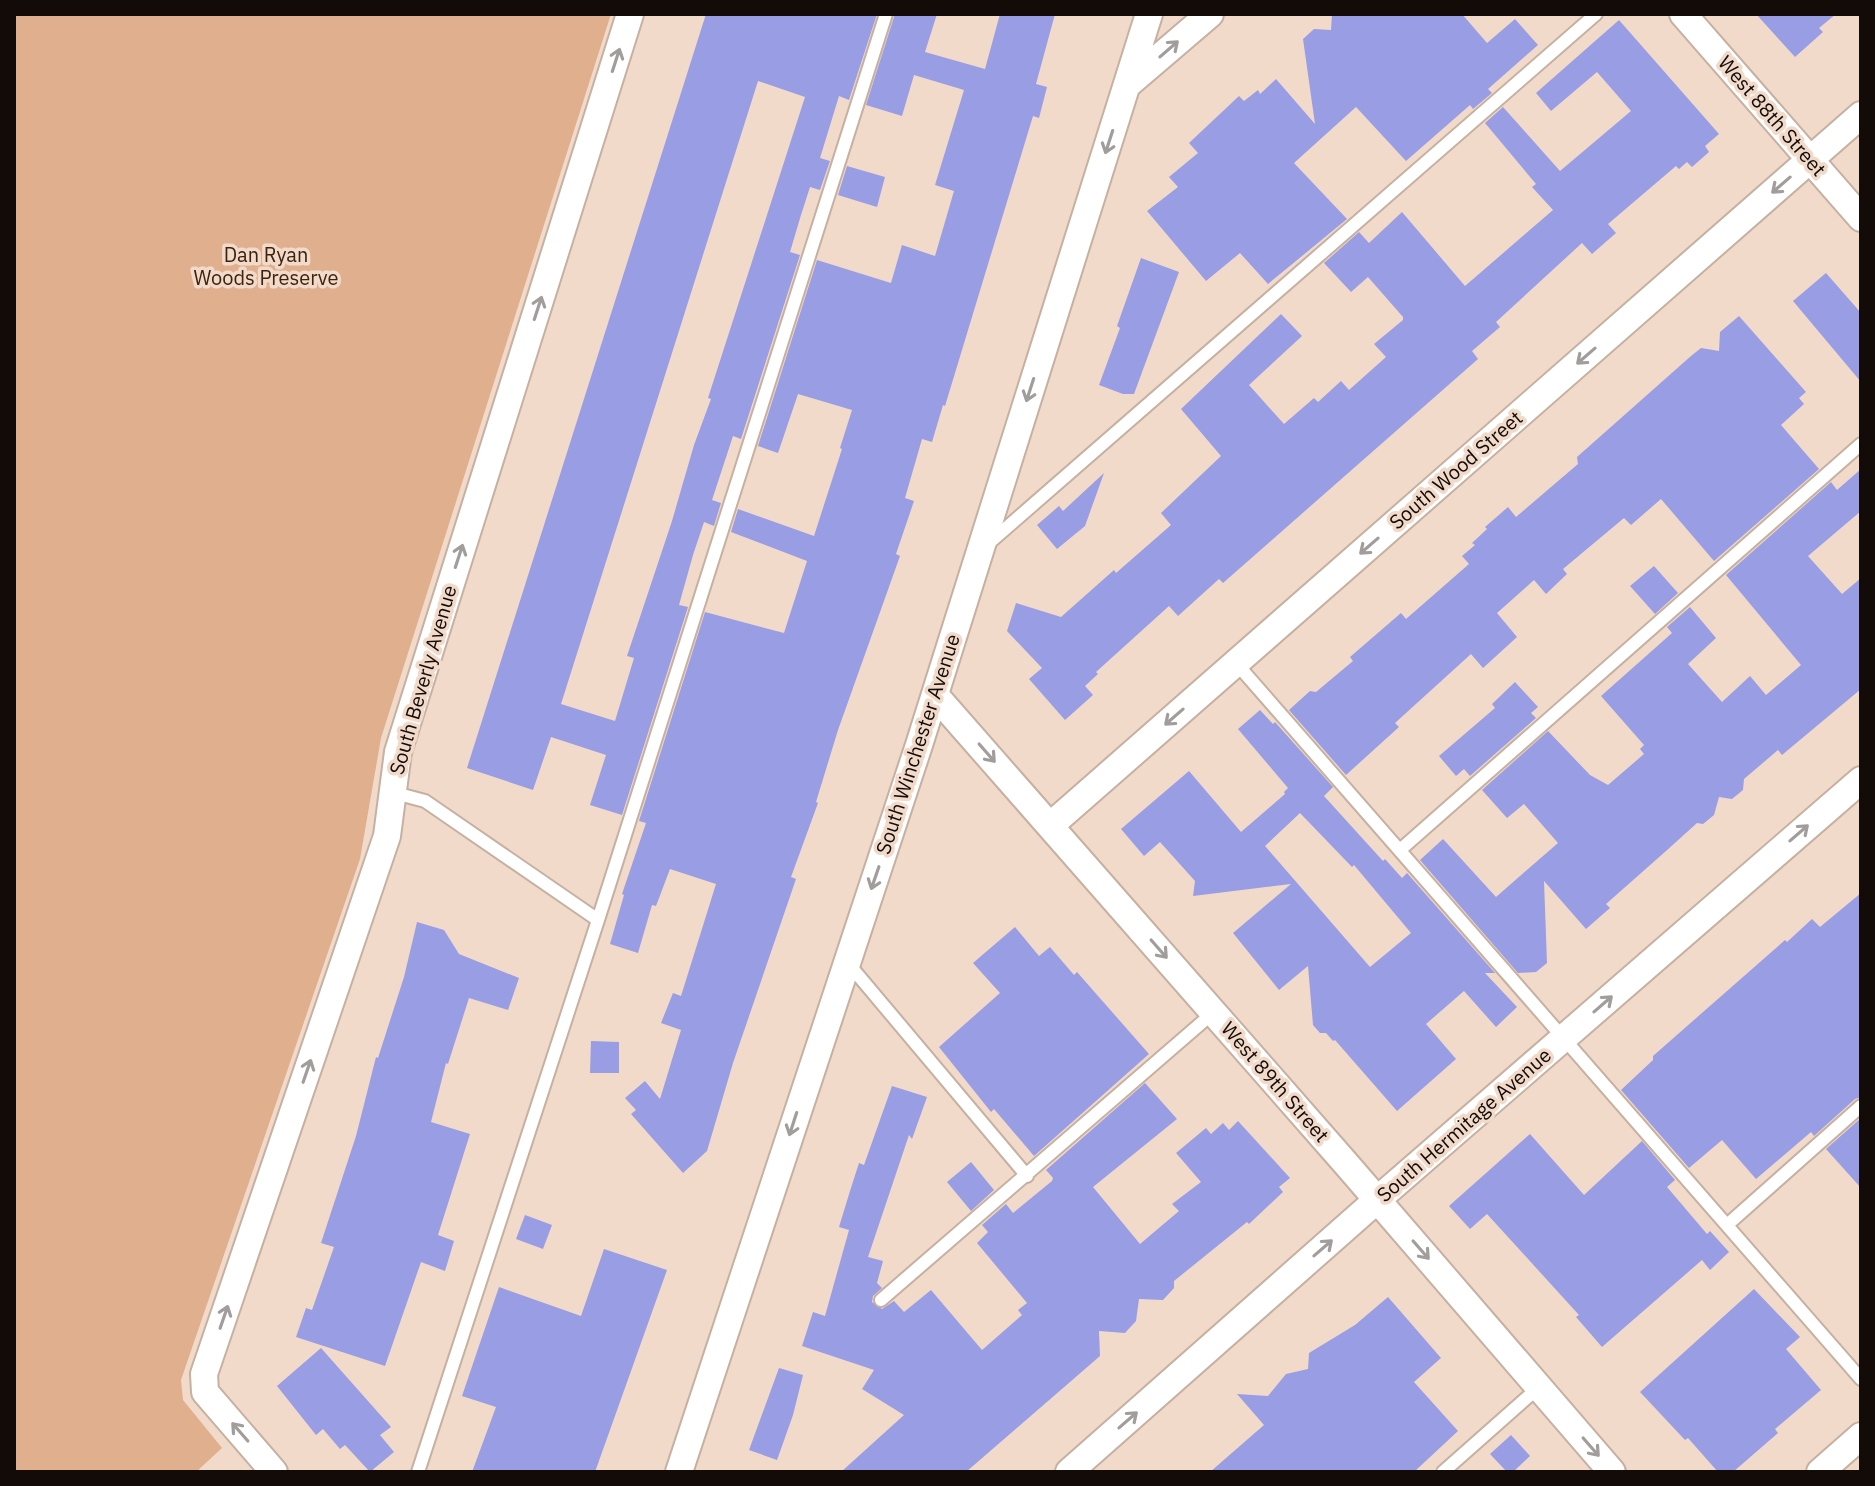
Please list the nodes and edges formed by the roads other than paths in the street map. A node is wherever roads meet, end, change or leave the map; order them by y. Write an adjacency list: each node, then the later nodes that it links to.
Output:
1 (630, 14): 16 (street, South Beverly Avenue, one-way to 1)
2 (886, 14): 19 (lane)
3 (1149, 14): 7 (street, South Winchester Avenue)
4 (1210, 14): 7 (street, one-way to 4)
5 (1596, 14): 12 (lane)
6 (1683, 14): 9 (street, West 88th Street)
7 (1127, 85): 12 (street, South Winchester Avenue, one-way to 12)
8 (1861, 115): 9 (street, South Wood Street)
9 (1810, 159): 10 (street, West 88th Street); 13 (street, South Wood Street, one-way to 13)
10 (1861, 218)
11 (1861, 444): 18 (lane)
12 (978, 553): 14 (street, South Winchester Avenue)
13 (1236, 663): 17 (street, South Wood Street, one-way to 17); 18 (lane)
14 (935, 695): 17 (street, West 89th Street, one-way to 17); 20 (street, South Winchester Avenue, one-way to 20)
15 (1861, 780): 22 (street, South Hermitage Avenue, one-way to 15)
16 (391, 792): 19 (lane); 31 (street, South Beverly Avenue, one-way to 16)
17 (1051, 825): 21 (street, West 89th Street, one-way to 21)
18 (1400, 850): 22 (lane)
19 (598, 920): 32 (lane)
20 (847, 962): 24 (lane); 33 (street, South Winchester Avenue, one-way to 33)
21 (1214, 1012): 24 (lane); 25 (street, West 89th Street)
22 (1564, 1038): 25 (street, South Hermitage Avenue); 26 (lane)
23 (1861, 1106): 26 (lane)
24 (1027, 1176): 27 (lane)
25 (1377, 1200): 29 (street, West 89th Street, one-way to 29); 34 (street, South Hermitage Avenue, one-way to 25)
26 (1727, 1225): 28 (lane)
27 (881, 1300)
28 (1861, 1379)
29 (1539, 1387): 35 (lane); 36 (street, West 89th Street, one-way to 36)
30 (1861, 1436): 37 (street)
31 (274, 1472)
32 (418, 1472)
33 (679, 1472)
34 (1069, 1472)
35 (1443, 1472)
36 (1612, 1472)
37 (1820, 1472)

